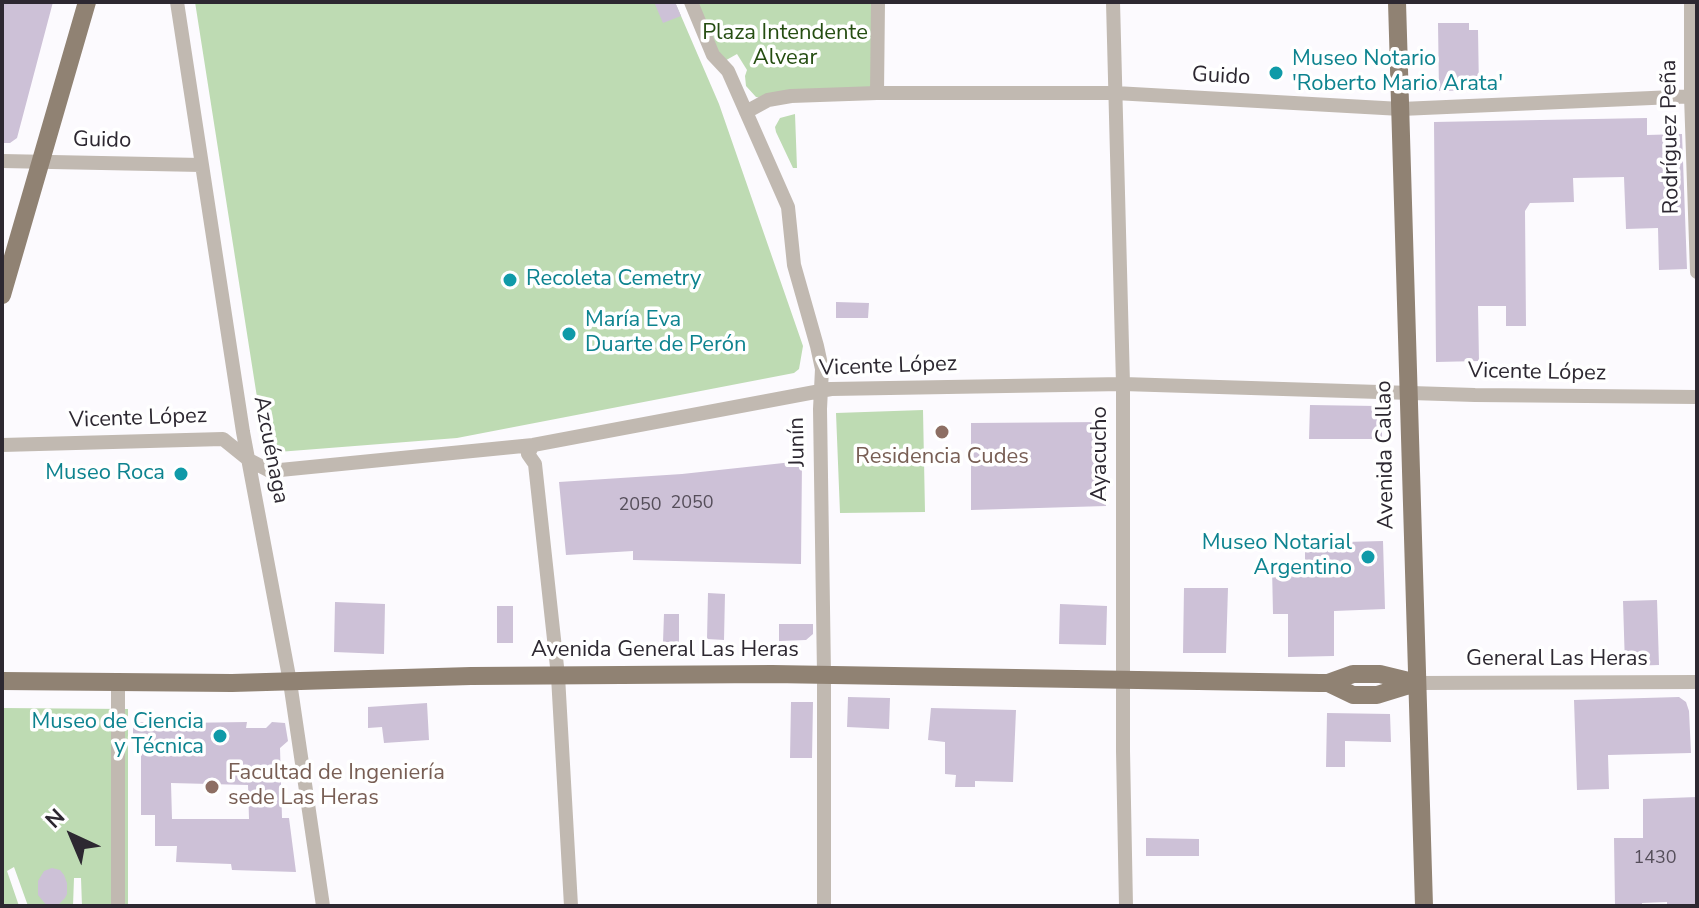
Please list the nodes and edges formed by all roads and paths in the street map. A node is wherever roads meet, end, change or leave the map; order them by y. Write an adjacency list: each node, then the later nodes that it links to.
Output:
1 (87, 2): 14 (main road)
2 (177, 2): 15 (street, Azcuénaga)
3 (878, 2): 8 (street)
4 (1113, 2): 9 (street, Ayacucho)
5 (1397, 2): 11 (main road, Avenida Callao)
6 (1691, 2): 10 (street, Rodríguez Peña)
7 (693, 3): 12 (street, Junín)
8 (877, 93): 9 (street, Guido); 12 (street, Guido)
9 (1115, 93): 11 (street, Guido); 18 (street, Ayacucho)
10 (1694, 96): 11 (street, Guido); 16 (street, Rodríguez Peña)
11 (1401, 109): 20 (main road, Avenida Callao)
12 (746, 112): 19 (street, Junín)
13 (2, 161): 14 (street, Guido)
14 (42, 161): 15 (street, Guido); 17 (main road)
15 (201, 165): 24 (street, Azcuénaga)
16 (1697, 272)
17 (2, 295)
18 (1123, 384): 19 (street, Vicente López); 20 (street, Vicente López); 27 (street, Ayacucho)
19 (821, 390): 23 (street, Vicente López); 25 (street, Junín)
20 (1409, 393): 21 (street, Vicente López); 32 (main road, Avenida Callao)
21 (1697, 397)
22 (2, 445): 24 (street, Vicente López)
23 (533, 445): 24 (street, Vicente López); 26 (street)
24 (249, 460): 29 (street, Azcuénaga)
25 (824, 674): 26 (main road, Avenida General Las Heras); 27 (main road, Avenida General Las Heras); 36 (street, Junín)
26 (558, 676): 29 (main road, Avenida General Las Heras); 35 (street)
27 (1123, 680): 32 (main road, Avenida General Las Heras); 37 (street, Ayacucho)
28 (2, 681): 31 (main road, Avenida General Las Heras)
29 (290, 682): 31 (main road, Avenida General Las Heras); 34 (street, Azcuénaga)
30 (1697, 682): 32 (street, General Las Heras)
31 (118, 683): 33 (street)
32 (1417, 683): 38 (main road, Avenida Callao)
33 (118, 906)
34 (323, 906)
35 (571, 906)
36 (824, 906)
37 (1126, 906)
38 (1424, 906)

